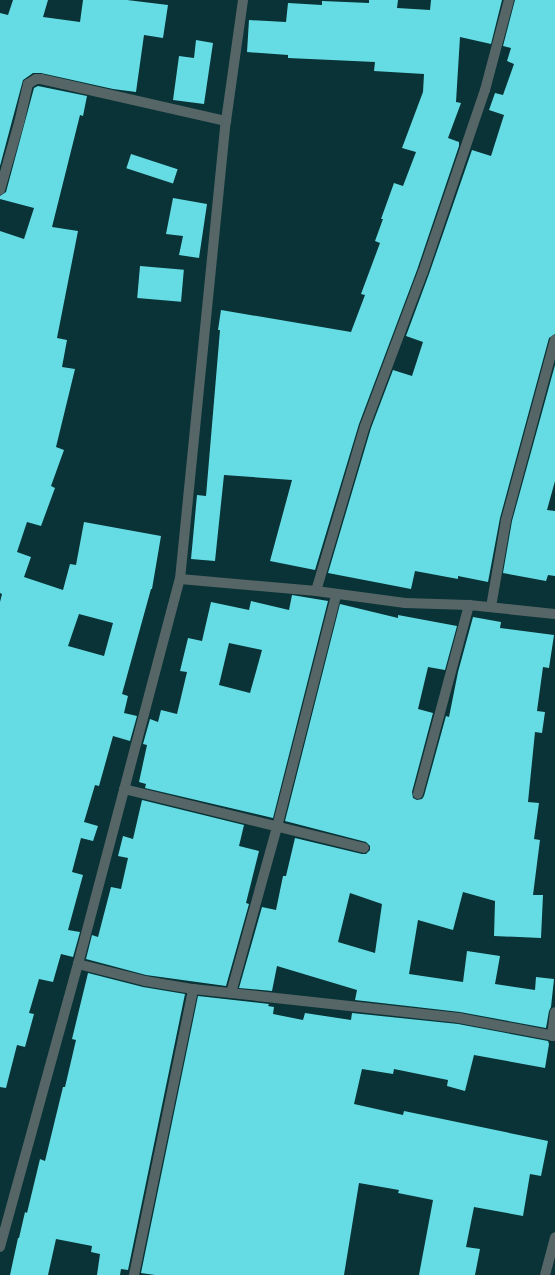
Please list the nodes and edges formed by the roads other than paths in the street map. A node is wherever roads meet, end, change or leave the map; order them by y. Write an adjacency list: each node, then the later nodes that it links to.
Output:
1 (243, 0): 3 (street)
2 (509, 0): 7 (street)
3 (226, 121): 4 (street); 6 (street)
4 (0, 190)
5 (555, 340): 10 (street)
6 (180, 579): 7 (street); 12 (street)
7 (316, 591): 8 (street)
8 (336, 595): 9 (street); 14 (street)
9 (469, 605): 10 (street); 13 (street)
10 (491, 607): 11 (street)
11 (555, 614)
12 (124, 789): 14 (street); 16 (street)
13 (418, 794)
14 (277, 827): 15 (street); 18 (street)
15 (364, 848)
16 (78, 964): 17 (street); 22 (street)
17 (193, 989): 18 (street); 23 (street)
18 (231, 993): 20 (street)
19 (555, 1012): 20 (street)
20 (554, 1036)
21 (555, 1237): 24 (street)
22 (0, 1247)
23 (134, 1275)
24 (545, 1275)

